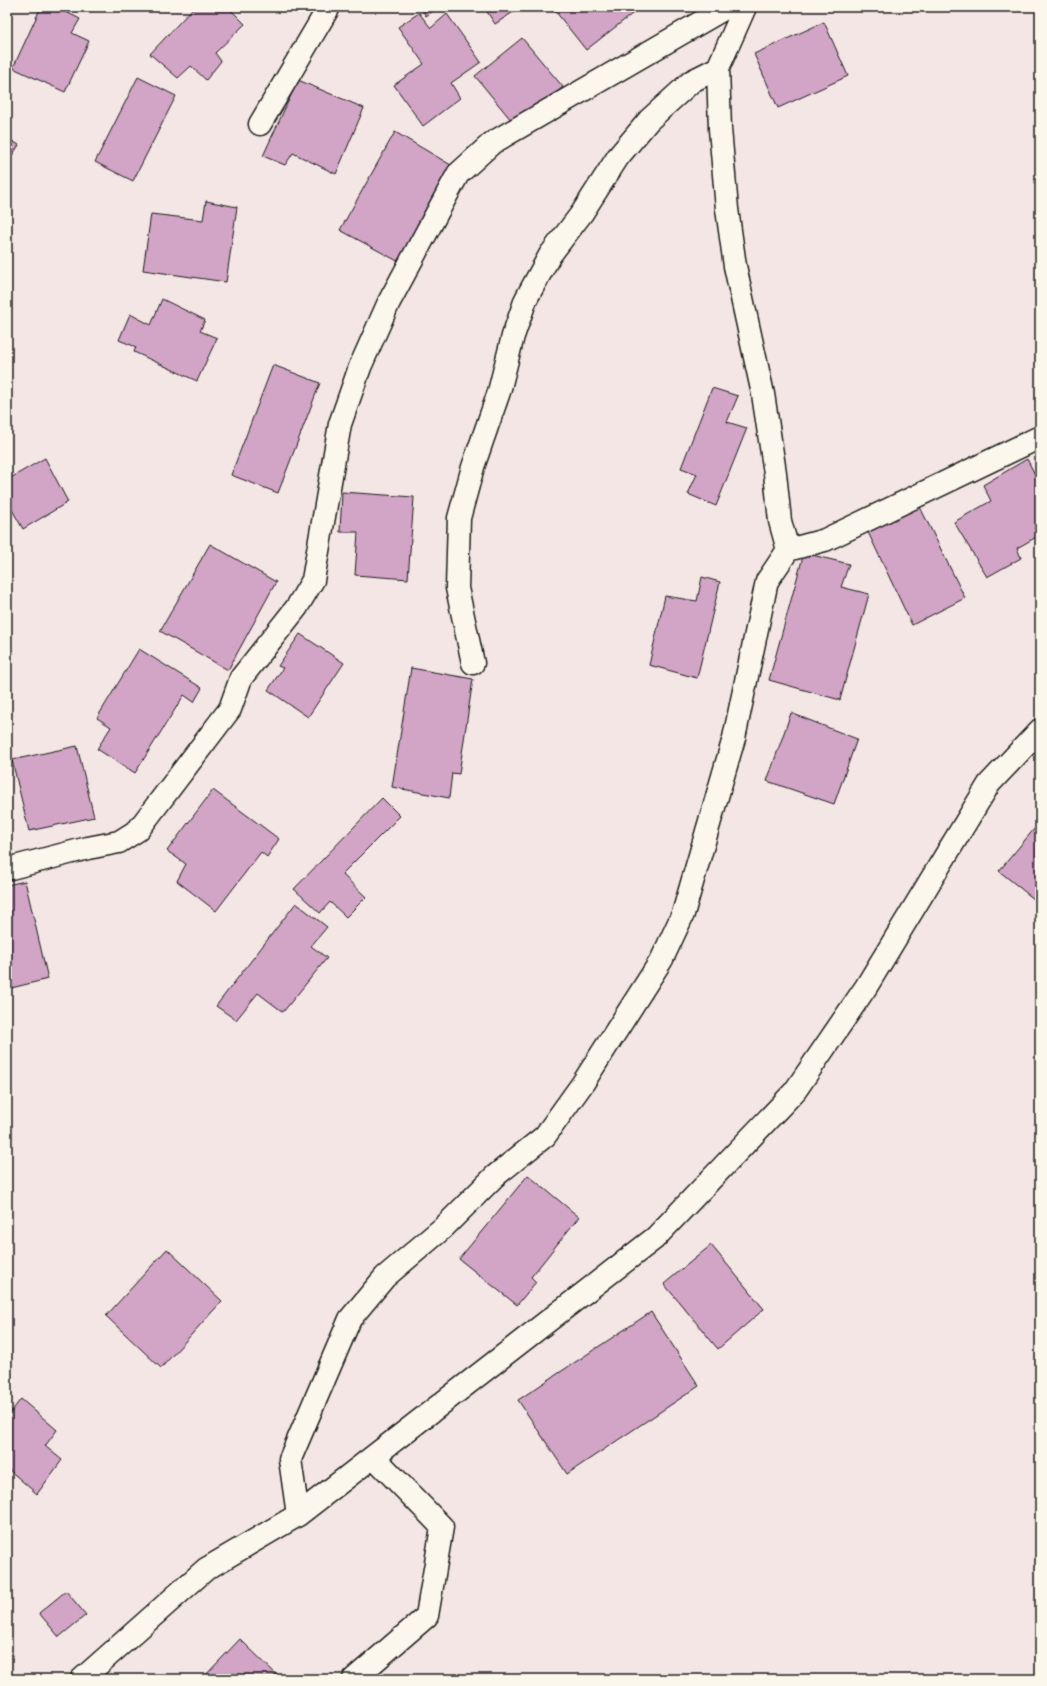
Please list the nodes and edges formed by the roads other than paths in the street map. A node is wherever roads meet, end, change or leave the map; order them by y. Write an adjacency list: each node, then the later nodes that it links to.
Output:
1 (329, 7): 5 (street)
2 (727, 7): 10 (street)
3 (745, 7): 4 (street)
4 (718, 68): 7 (street); 8 (street)
5 (260, 124)
6 (1040, 437): 7 (street)
7 (788, 550): 12 (street)
8 (473, 663)
9 (1040, 730): 11 (street)
10 (7, 869)
11 (374, 1457): 12 (street); 14 (street)
12 (298, 1515): 13 (street)
13 (82, 1679)
14 (354, 1679)

